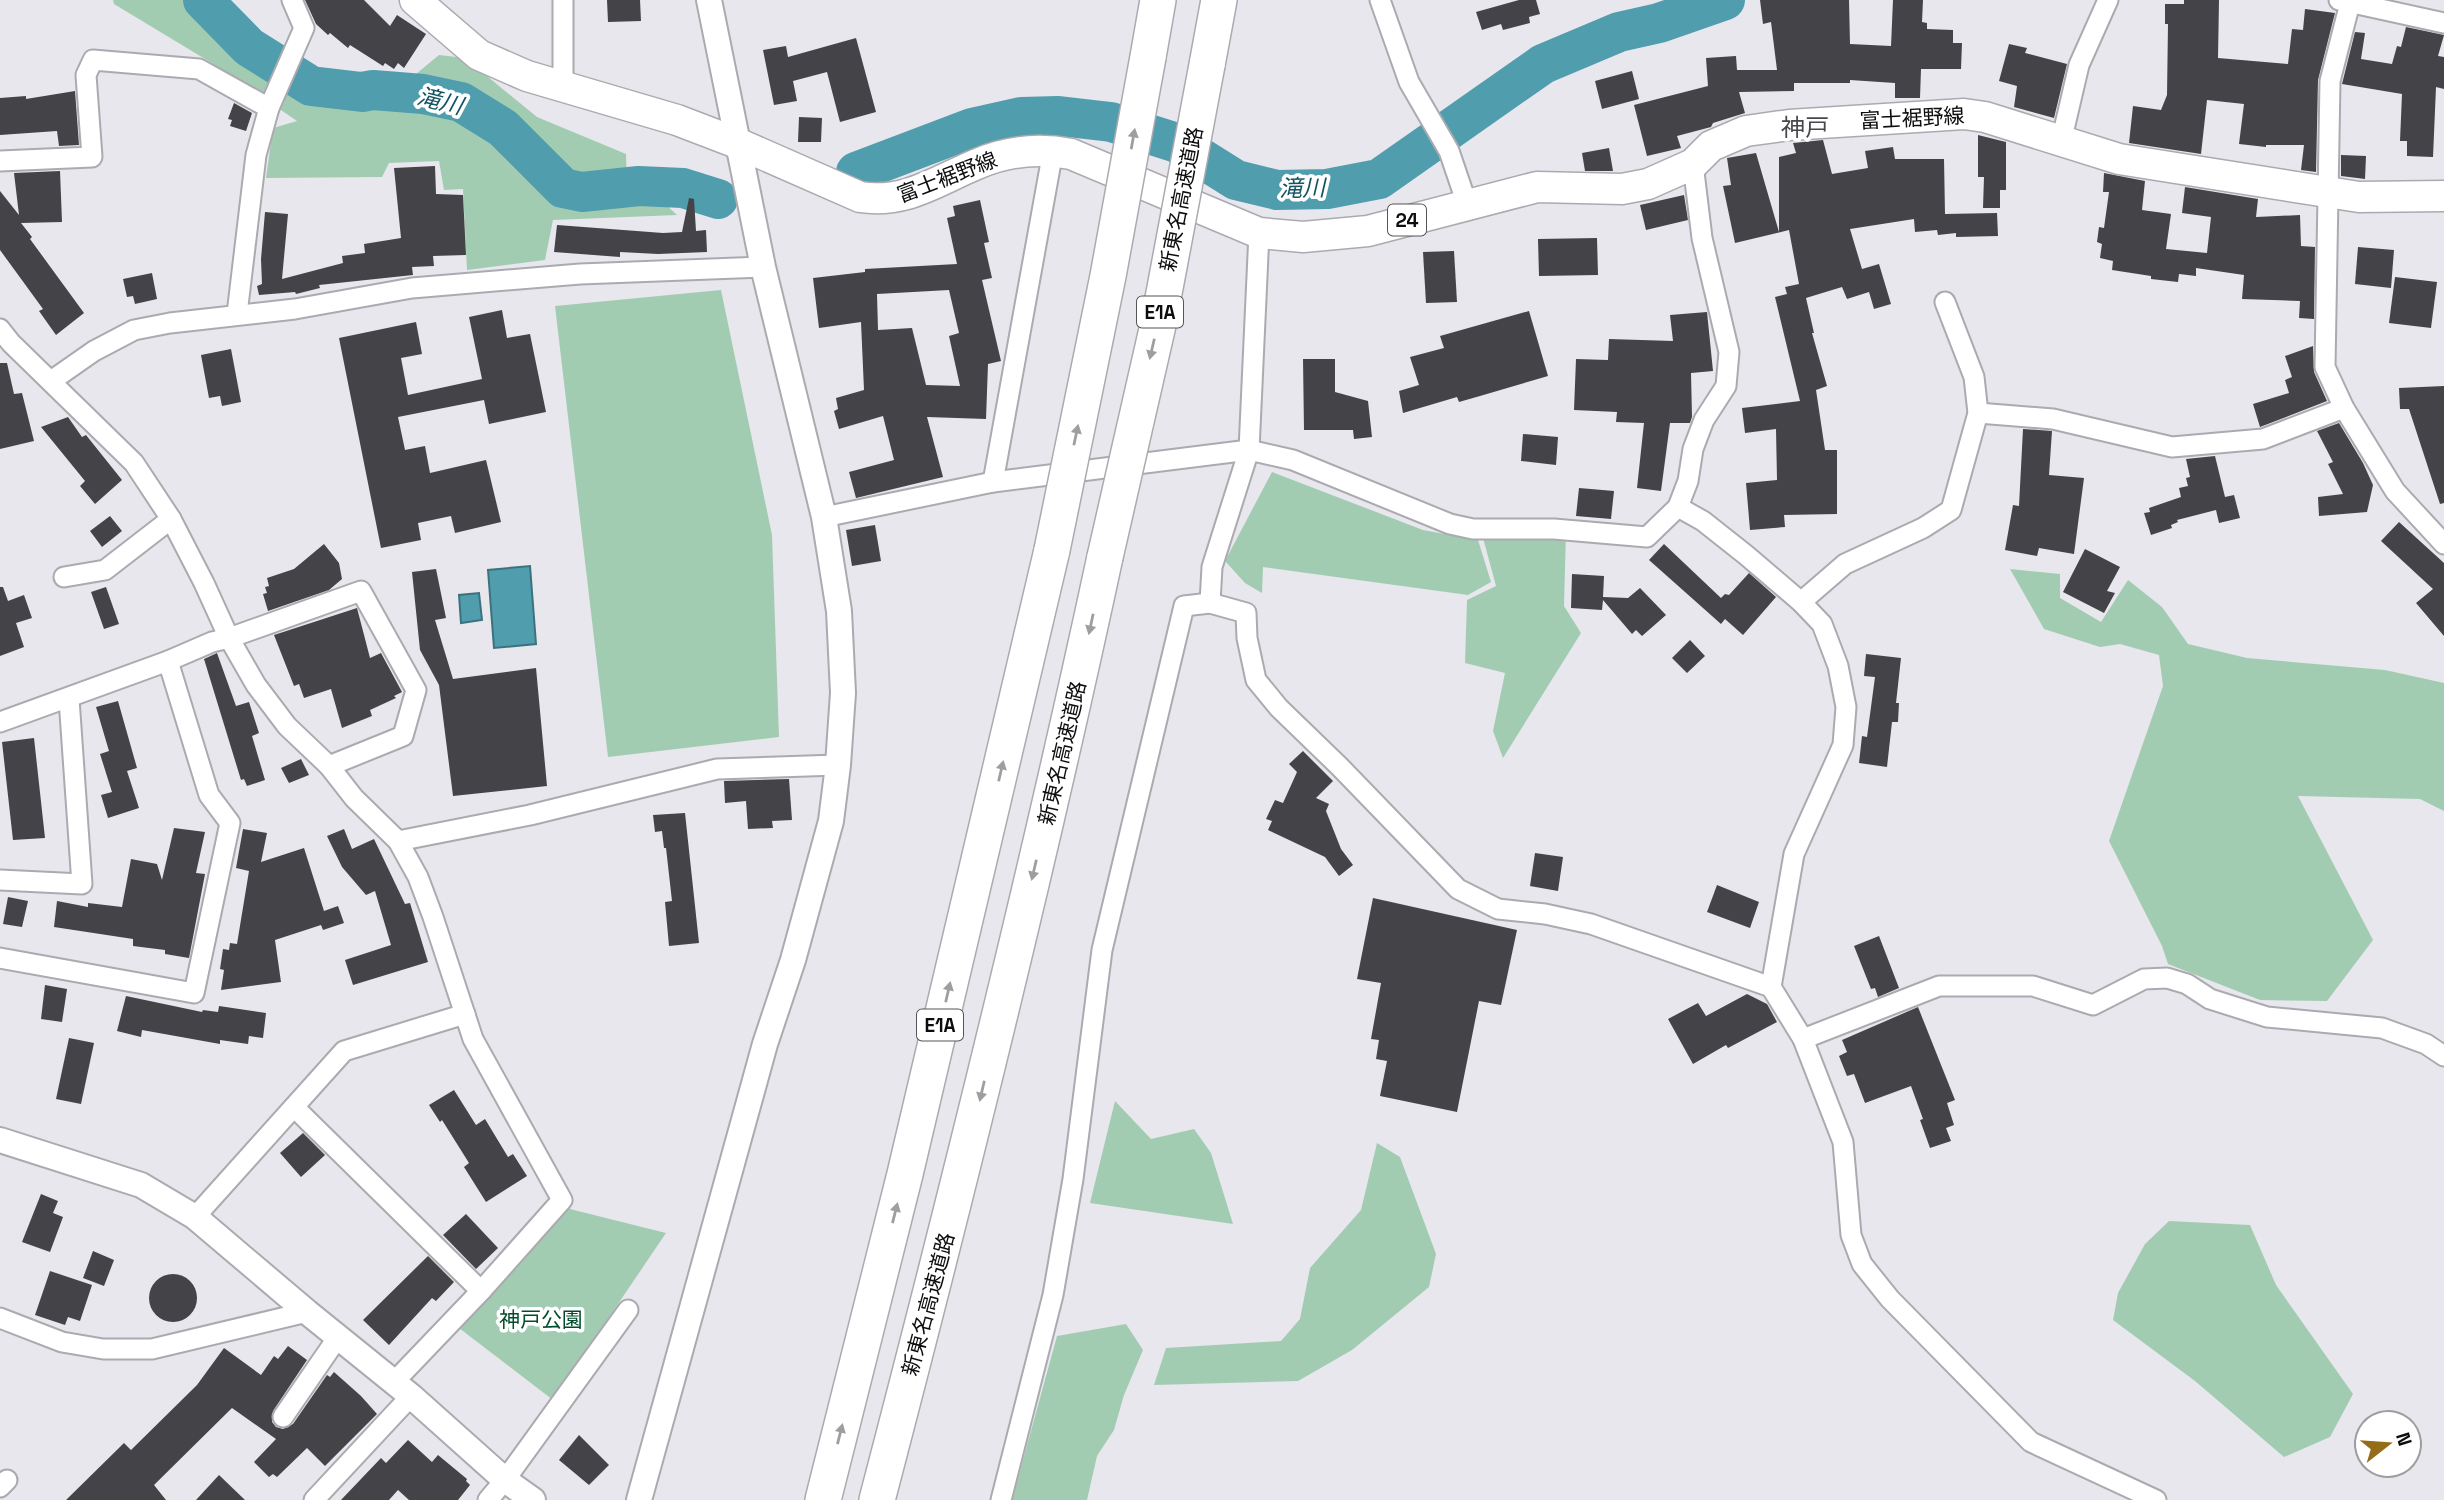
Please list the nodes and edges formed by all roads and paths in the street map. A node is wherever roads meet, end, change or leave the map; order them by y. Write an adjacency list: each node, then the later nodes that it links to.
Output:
1 (292, 0): 12 (street)
2 (415, 0): 11 (main road, 富士裾野線 / 24)
3 (563, 0): 11 (street)
4 (709, 0): 14 (street)
5 (1158, 0): 66 (highway, E1A, one-way to 5, bridge)
6 (1219, 0): 67 (highway, 新東名高速道路 / E1A, one-way to 67, bridge)
7 (1380, 0): 20 (street)
8 (2108, 0): 13 (street)
9 (2344, 2): 10 (street); 18 (street)
10 (2444, 23)
11 (563, 86): 14 (main road, 富士裾野線 / 24)
12 (269, 108): 16 (street); 24 (street)
13 (2061, 142): 17 (main road, 富士裾野線 / 24); 18 (main road, 富士裾野線 / 24)
14 (737, 143): 15 (main road, 富士裾野線 / 24); 22 (street)
15 (1053, 151): 21 (main road, 富士裾野線 / 24); 30 (street)
16 (0, 161)
17 (1693, 164): 20 (main road, 富士裾野線 / 24); 31 (street)
18 (2327, 192): 19 (main road, 富士裾野線 / 24); 27 (street)
19 (2444, 196)
20 (1466, 204): 21 (main road, 富士裾野線 / 24)
21 (1259, 233): 29 (street)
22 (763, 267): 24 (street); 32 (street)
23 (1945, 302): 28 (street)
24 (237, 314): 26 (street)
25 (4, 341): 26 (street)
26 (51, 381): 33 (street)
27 (2344, 408): 28 (street); 34 (street)
28 (1978, 413): 36 (street)
29 (1250, 450): 30 (street); 31 (street); 37 (street)
30 (993, 482): 32 (street)
31 (1678, 507): 36 (street)
32 (824, 517): 42 (street)
33 (171, 519): 35 (street); 38 (street)
34 (2444, 544)
35 (64, 576)
36 (1801, 602): 47 (street)
37 (1210, 603): 47 (street); 68 (street)
38 (229, 638): 39 (street); 43 (street); 43 (street)
39 (169, 661): 40 (street); 46 (street)
40 (69, 699): 41 (street); 45 (street)
41 (0, 722)
42 (838, 765): 44 (street); 65 (street)
43 (329, 766): 44 (street)
44 (398, 841): 48 (street)
45 (0, 880)
46 (0, 958)
47 (1771, 987): 49 (street)
48 (465, 1014): 51 (street); 54 (street)
49 (1803, 1039): 50 (street); 69 (street)
50 (2444, 1056)
51 (294, 1107): 53 (street); 54 (street)
52 (0, 1140): 53 (street)
53 (195, 1216): 56 (street)
54 (481, 1291): 59 (street)
55 (628, 1310): 61 (street)
56 (307, 1312): 57 (street); 58 (street)
57 (0, 1318)
58 (338, 1337): 59 (street); 60 (street)
59 (402, 1389): 61 (street); 62 (street)
60 (283, 1417)
61 (505, 1480): 63 (street); 64 (street)
62 (314, 1500)
63 (488, 1500)
64 (533, 1500)
65 (639, 1500)
66 (823, 1500)
67 (877, 1500)
68 (1001, 1500)
69 (2156, 1500)

